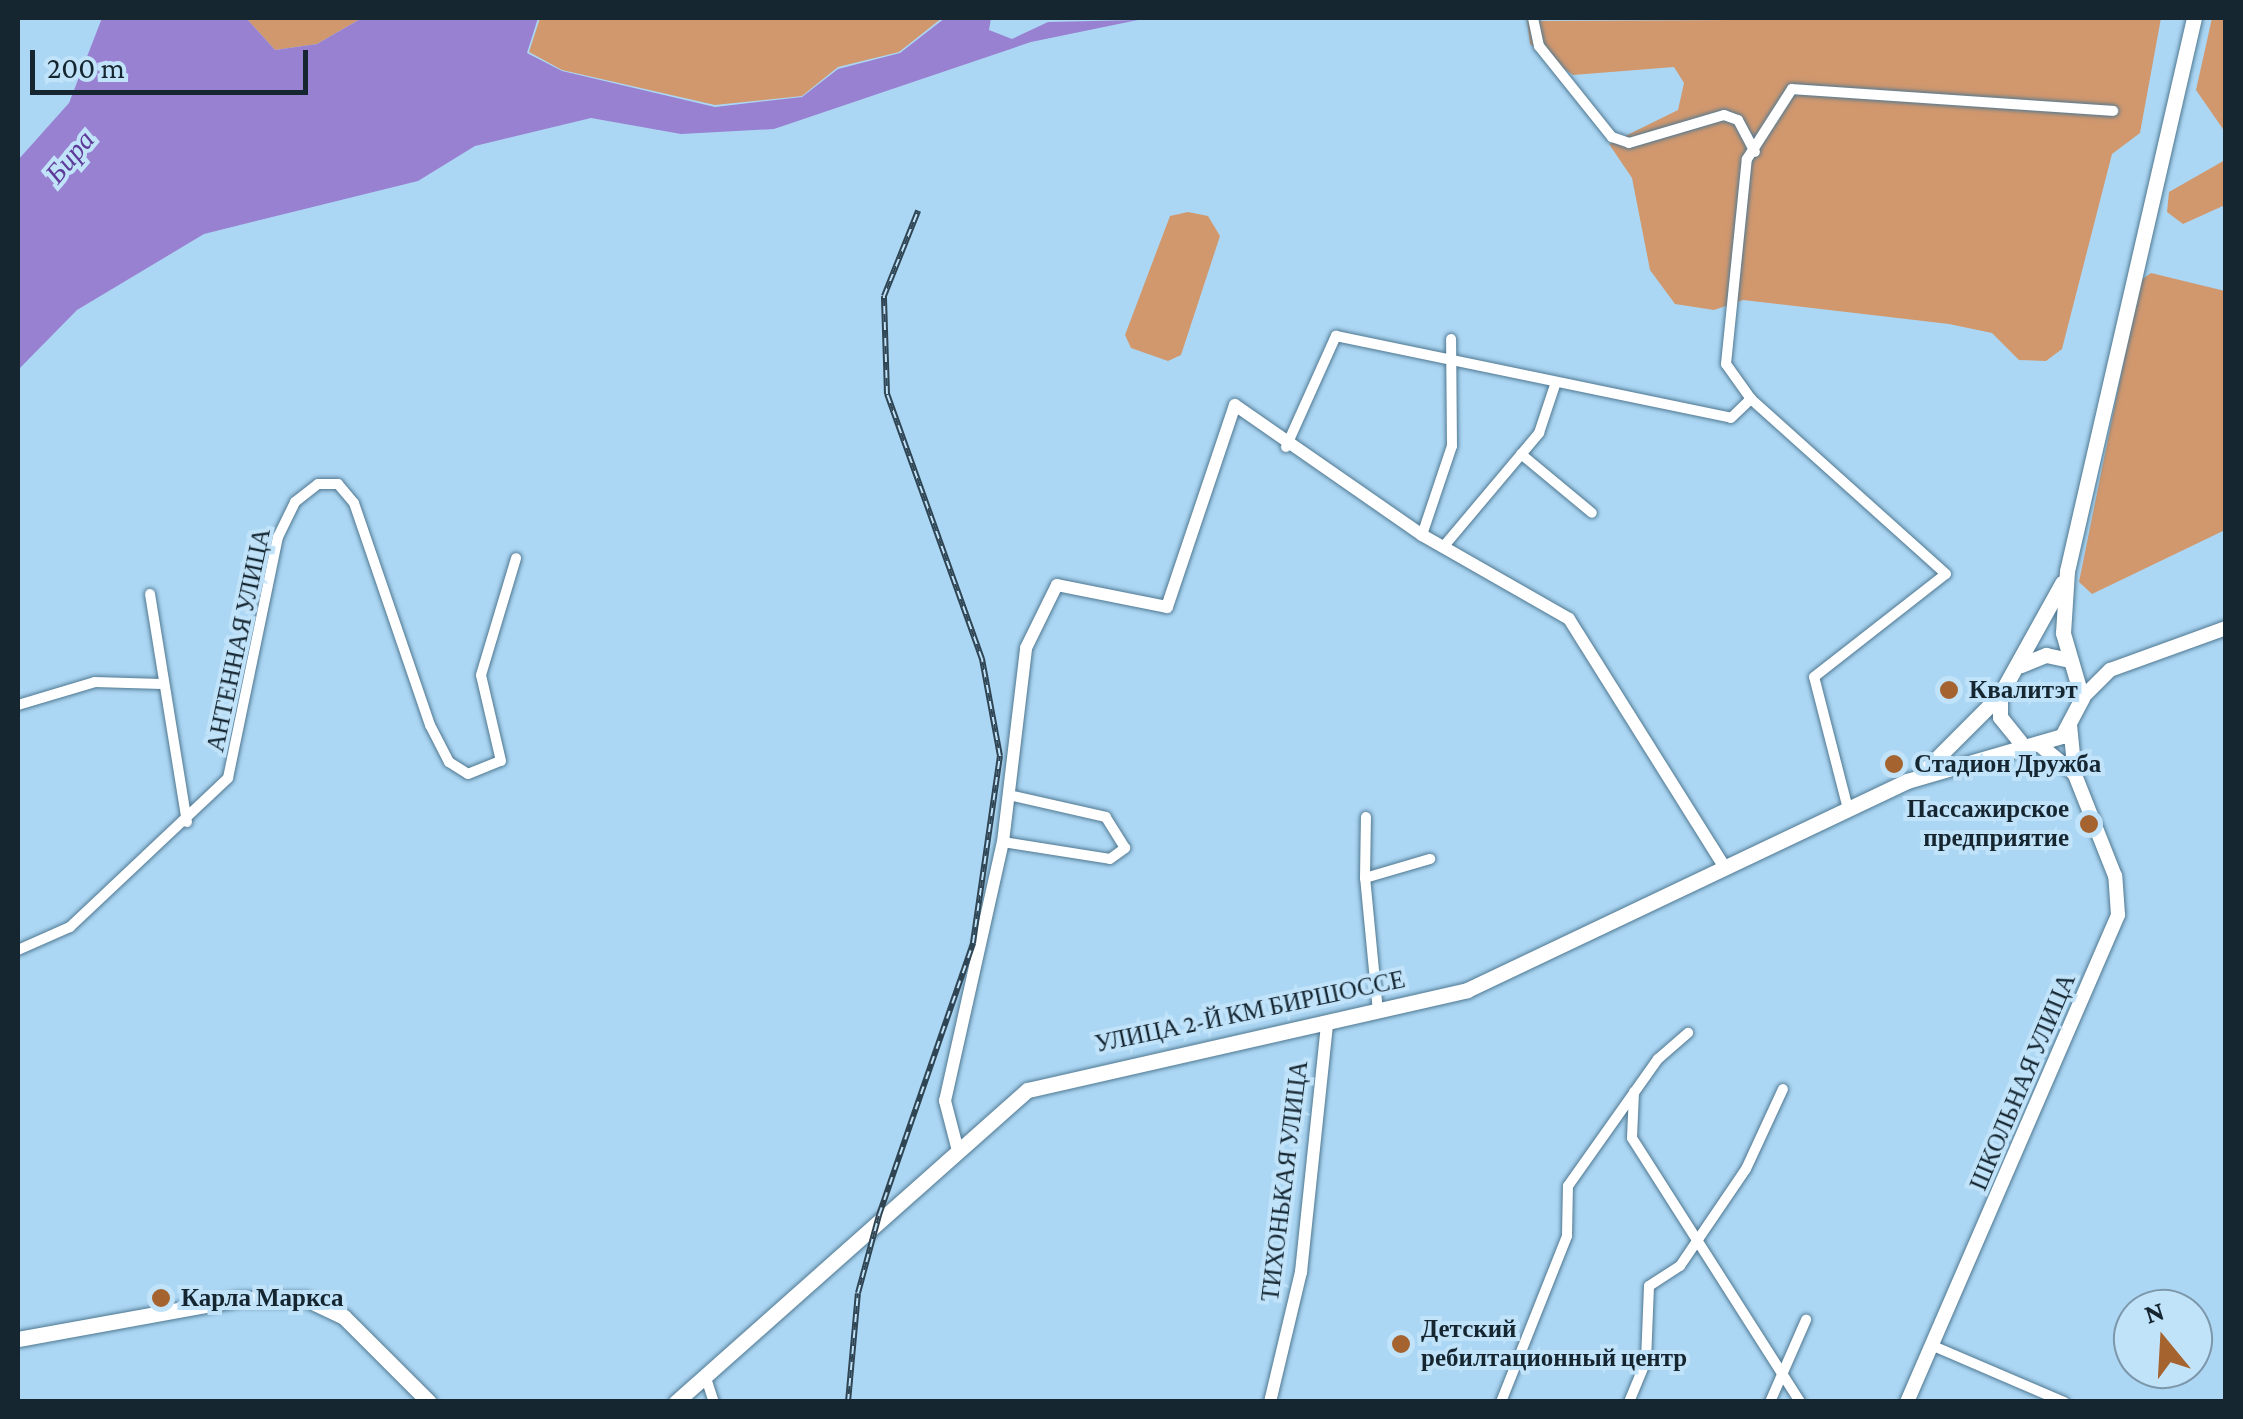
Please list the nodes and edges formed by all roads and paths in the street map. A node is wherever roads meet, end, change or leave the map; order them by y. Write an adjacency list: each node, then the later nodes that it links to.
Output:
1 (1532, 18): 4 (street)
2 (2194, 18): 15 (main road)
3 (2113, 111): 4 (street)
4 (1755, 152): 8 (street)
5 (1450, 339): 6 (street)
6 (1448, 363): 7 (street); 9 (street); 12 (street)
7 (1555, 385): 8 (street); 10 (street)
8 (1750, 399): 31 (street)
9 (1286, 447): 12 (street); 30 (street)
10 (1521, 454): 11 (street); 13 (street)
11 (1592, 513)
12 (1422, 535): 13 (street)
13 (1444, 546): 36 (street)
14 (516, 558): 33 (street, АНТЕННАЯ УЛИЦА)
15 (2067, 571): 18 (main road); 19 (main road)
16 (150, 594): 21 (street)
17 (2226, 628): 20 (main road)
18 (2072, 664): 19 (main road); 20 (main road); 23 (main road)
19 (2020, 665): 22 (main road)
20 (2110, 670): 23 (main road)
21 (162, 684): 24 (street); 33 (street)
22 (2000, 695): 26 (main road); 29 (main road)
23 (2082, 698): 25 (main road)
24 (18, 705)
25 (2070, 726): 27 (main road); 28 (main road)
26 (2020, 742): 27 (main road); 29 (main road)
27 (2041, 746): 28 (main road)
28 (2075, 775): 48 (main road, ШКОЛЬНАЯ УЛИЦА)
29 (1907, 781): 31 (main road, УЛИЦА 2-Й КМ БИРШОССЕ)
30 (1009, 795): 34 (street); 34 (street)
31 (1848, 808): 36 (main road, УЛИЦА 2-Й КМ БИРШОССЕ)
32 (1366, 817): 37 (street)
33 (186, 822): 38 (street, АНТЕННАЯ УЛИЦА)
34 (1003, 842): 44 (street)
35 (1430, 859): 37 (street)
36 (1724, 866): 39 (main road, УЛИЦА 2-Й КМ БИРШОССЕ)
37 (1365, 878): 39 (street)
38 (18, 950)
39 (1378, 1012): 40 (main road, УЛИЦА 2-Й КМ БИРШОССЕ)
40 (1327, 1024): 44 (main road, УЛИЦА 2-Й КМ БИРШОССЕ); 54 (street, ТИХОНЬКАЯ УЛИЦА)
41 (1688, 1034): 43 (street)
42 (1783, 1090): 45 (street)
43 (1634, 1091): 45 (street); 55 (street)
44 (957, 1147): 50 (main road, УЛИЦА 2-Й КМ БИРШОССЕ)
45 (1696, 1233): 49 (street); 56 (street)
46 (1806, 1320): 49 (street)
47 (18, 1339): 51 (main road)
48 (1932, 1344): 59 (main road, ШКОЛЬНАЯ УЛИЦА); 60 (street)
49 (1780, 1377): 57 (street); 58 (street)
50 (706, 1378): 52 (main road, УЛИЦА 2-Й КМ БИРШОССЕ); 53 (street)
51 (429, 1402)
52 (676, 1402)
53 (714, 1402)
54 (1270, 1402)
55 (1501, 1402)
56 (1629, 1402)
57 (1770, 1402)
58 (1800, 1402)
59 (1907, 1402)
60 (2064, 1402)

